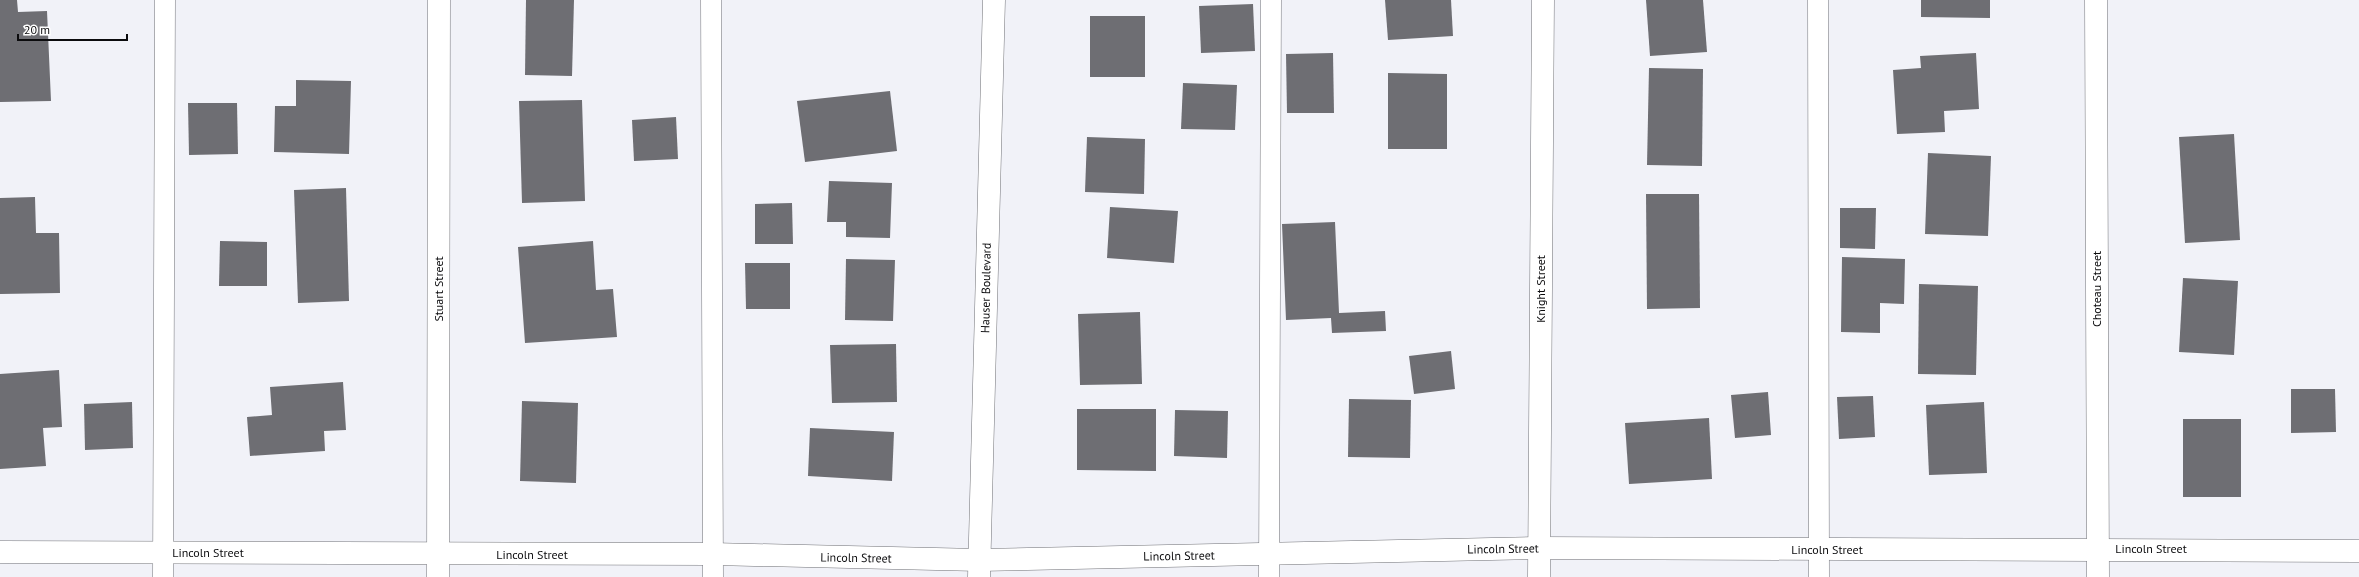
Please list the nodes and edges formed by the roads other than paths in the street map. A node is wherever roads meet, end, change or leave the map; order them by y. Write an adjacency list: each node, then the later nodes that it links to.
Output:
1 (165, 0): 14 (lane)
2 (439, 0): 17 (street, Stuart Street)
3 (711, 0): 15 (lane)
4 (994, 0): 18 (street, Hauser Boulevard)
5 (1271, 0): 16 (lane)
6 (1543, 0): 9 (street, Knight Street)
7 (1818, 0): 11 (lane)
8 (2096, 0): 10 (street, Choteau Street)
9 (1539, 548): 11 (street, Lincoln Street); 16 (street, Lincoln Street); 23 (street, Knight Street)
10 (2098, 549): 11 (street, Lincoln Street); 12 (street, Lincoln Street); 25 (street, Choteau Street)
11 (1819, 550): 24 (lane)
12 (2359, 551)
13 (0, 552): 14 (street, Lincoln Street)
14 (163, 553): 17 (street, Lincoln Street); 19 (lane)
15 (713, 554): 17 (street, Lincoln Street); 18 (street, Lincoln Street); 21 (lane)
16 (1270, 554): 18 (street, Lincoln Street); 22 (lane)
17 (438, 555): 20 (street, Stuart Street)
18 (979, 569)
19 (163, 577)
20 (438, 577)
21 (713, 577)
22 (1269, 577)
23 (1540, 577)
24 (1819, 577)
25 (2098, 577)

